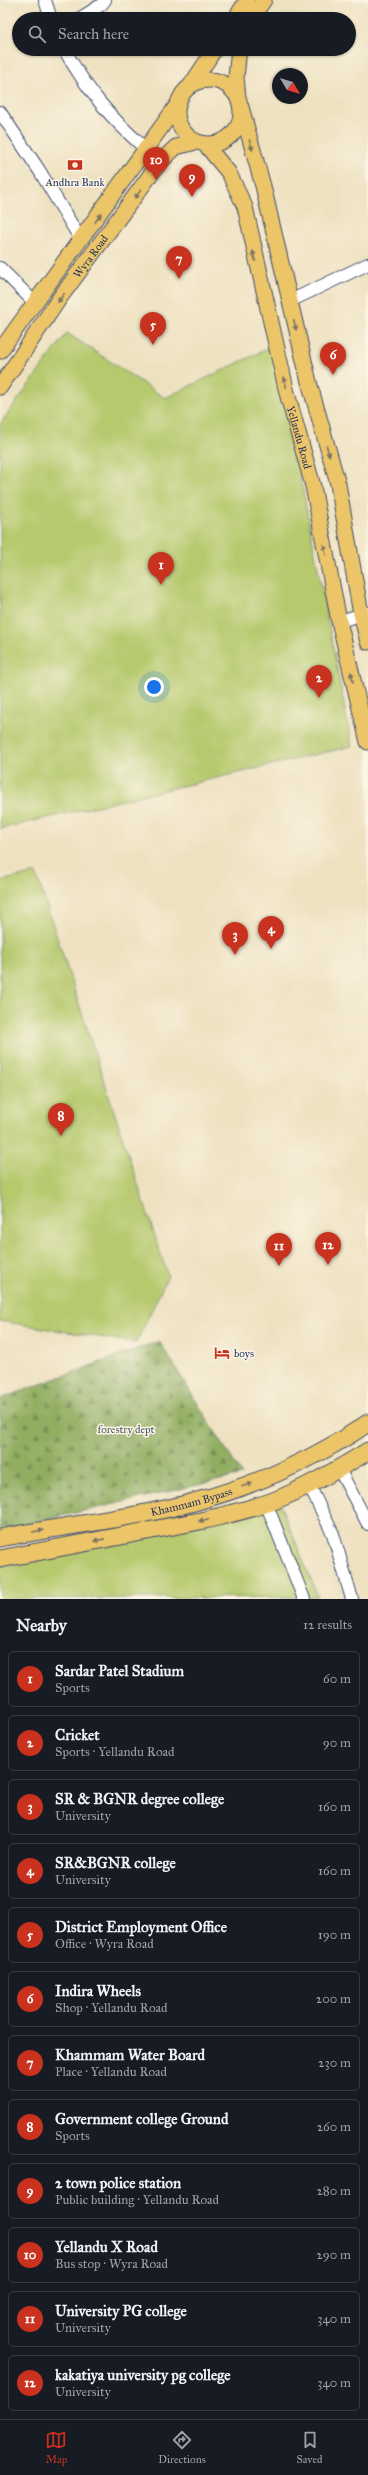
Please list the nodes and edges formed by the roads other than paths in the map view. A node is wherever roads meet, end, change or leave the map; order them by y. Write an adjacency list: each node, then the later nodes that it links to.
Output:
1 (45, 0): 5 (street)
2 (105, 0): 6 (street)
3 (247, 0): 7 (main road)
4 (264, 0): 8 (main road)
5 (48, 12)
6 (90, 12)
7 (239, 12)
8 (256, 12)
9 (68, 56): 17 (street)
10 (210, 56): 12 (main road, Wyra Road)
11 (238, 56): 13 (main road, Wyra Road)
12 (191, 86): 13 (main road); 14 (main road, Wyra Road)
13 (239, 103): 16 (main road, Wyra Road); 21 (main road, Yellandu Road, one-way to 21)
14 (178, 104): 16 (main road); 17 (main road, Wyra Road)
15 (0, 112): 18 (street)
16 (200, 143): 24 (main road, Wyra Road, one-way to 24); 26 (main road, Yellandu Road, one-way to 16)
17 (146, 149): 18 (main road, Wyra Road, one-way to 17)
18 (81, 240): 22 (main road, Wyra Road)
19 (368, 264): 21 (street)
20 (0, 268): 22 (street)
21 (290, 301): 25 (main road, Yellandu Road, one-way to 25)
22 (34, 302): 23 (main road, Wyra Road)
23 (0, 351)
24 (0, 387)
25 (364, 613): 26 (street); 27 (main road, Yellandu Road)
26 (339, 621): 28 (main road, Yellandu Road, one-way to 26)
27 (368, 642)
28 (368, 742)
29 (368, 1423): 35 (highway, Khammam Bypass, one-way to 29)
30 (368, 1451): 31 (highway, Khammam Bypass)
31 (339, 1469): 32 (highway, Khammam Bypass); 34 (street)
32 (309, 1485): 33 (highway, Khammam Bypass); 38 (street)
33 (266, 1503): 36 (highway, Khammam Bypass, one-way to 36); 37 (street)
34 (368, 1524)
35 (0, 1538)
36 (0, 1559)
37 (304, 1599)
38 (352, 1599)

